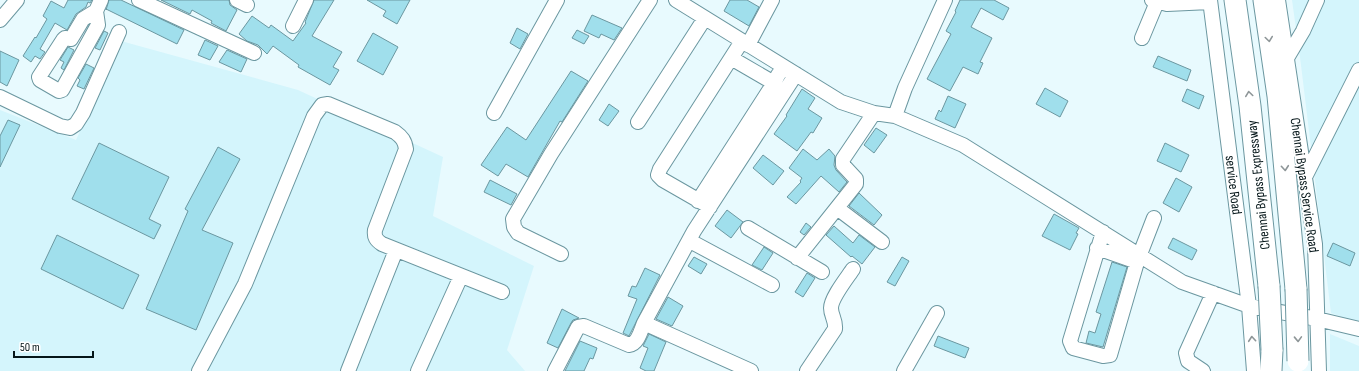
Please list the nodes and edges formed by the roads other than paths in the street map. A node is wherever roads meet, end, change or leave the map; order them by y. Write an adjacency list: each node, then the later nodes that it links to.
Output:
1 (17, 0): 17 (street)
2 (139, 0): 22 (street)
3 (306, 0): 18 (street)
4 (557, 0): 29 (street)
5 (650, 0): 43 (street)
6 (676, 0): 16 (street)
7 (772, 0): 21 (street)
8 (945, 0): 31 (street)
9 (1235, 0): 67 (highway, Chennai Bypass Expressway, one-way to 9, bridge)
10 (1264, 0): 57 (highway, Chennai Bypass Expressway, one-way to 57, bridge)
11 (1278, 0): 24 (street, Chennai Bypass Service Road)
12 (1317, 0): 24 (street)
13 (1154, 1): 14 (street); 20 (street)
14 (1210, 1): 52 (street, service Road)
15 (98, 6): 15 (street)
16 (704, 18): 21 (street); 32 (street)
17 (0, 20)
18 (293, 26)
19 (118, 32): 28 (street)
20 (1142, 38)
21 (745, 43): 23 (street); 25 (street)
22 (254, 53)
23 (731, 58): 27 (street); 34 (street)
24 (1287, 58): 33 (street, Chennai Bypass Service Road)
25 (790, 70): 27 (street); 30 (street); 34 (street)
26 (1359, 70): 33 (street)
27 (774, 83): 34 (street)
28 (0, 97)
29 (494, 113)
30 (874, 113): 31 (street); 35 (street)
31 (895, 116): 38 (street)
32 (638, 122)
33 (1305, 177): 54 (street, Chennai Bypass Service Road)
34 (704, 204): 39 (street)
35 (837, 208): 40 (street); 44 (street)
36 (1154, 218): 45 (street)
37 (748, 228): 44 (street)
38 (1103, 232): 41 (street); 45 (street)
39 (690, 240): 49 (street); 55 (street)
40 (882, 242)
41 (1097, 248): 45 (street); 45 (street)
42 (396, 250): 48 (street); 58 (street); 59 (street)
43 (561, 254)
44 (797, 258): 47 (street)
45 (1138, 258): 51 (street)
46 (853, 269): 63 (street)
47 (822, 272)
48 (461, 276): 50 (street); 60 (street)
49 (772, 285)
50 (502, 292)
51 (1213, 293): 52 (street); 65 (street)
52 (1249, 306): 54 (street); 66 (street, service Road, one-way to 52)
53 (937, 313): 64 (street)
54 (1317, 319): 56 (street); 68 (street, Chennai Bypass Service Road)
55 (644, 323): 61 (street); 62 (street)
56 (1359, 329)
57 (1298, 366)
58 (199, 371)
59 (348, 371)
60 (418, 371)
61 (555, 371)
62 (751, 371)
63 (807, 371)
64 (904, 371)
65 (1203, 371)
66 (1254, 371)
67 (1271, 371)
68 (1319, 371)

